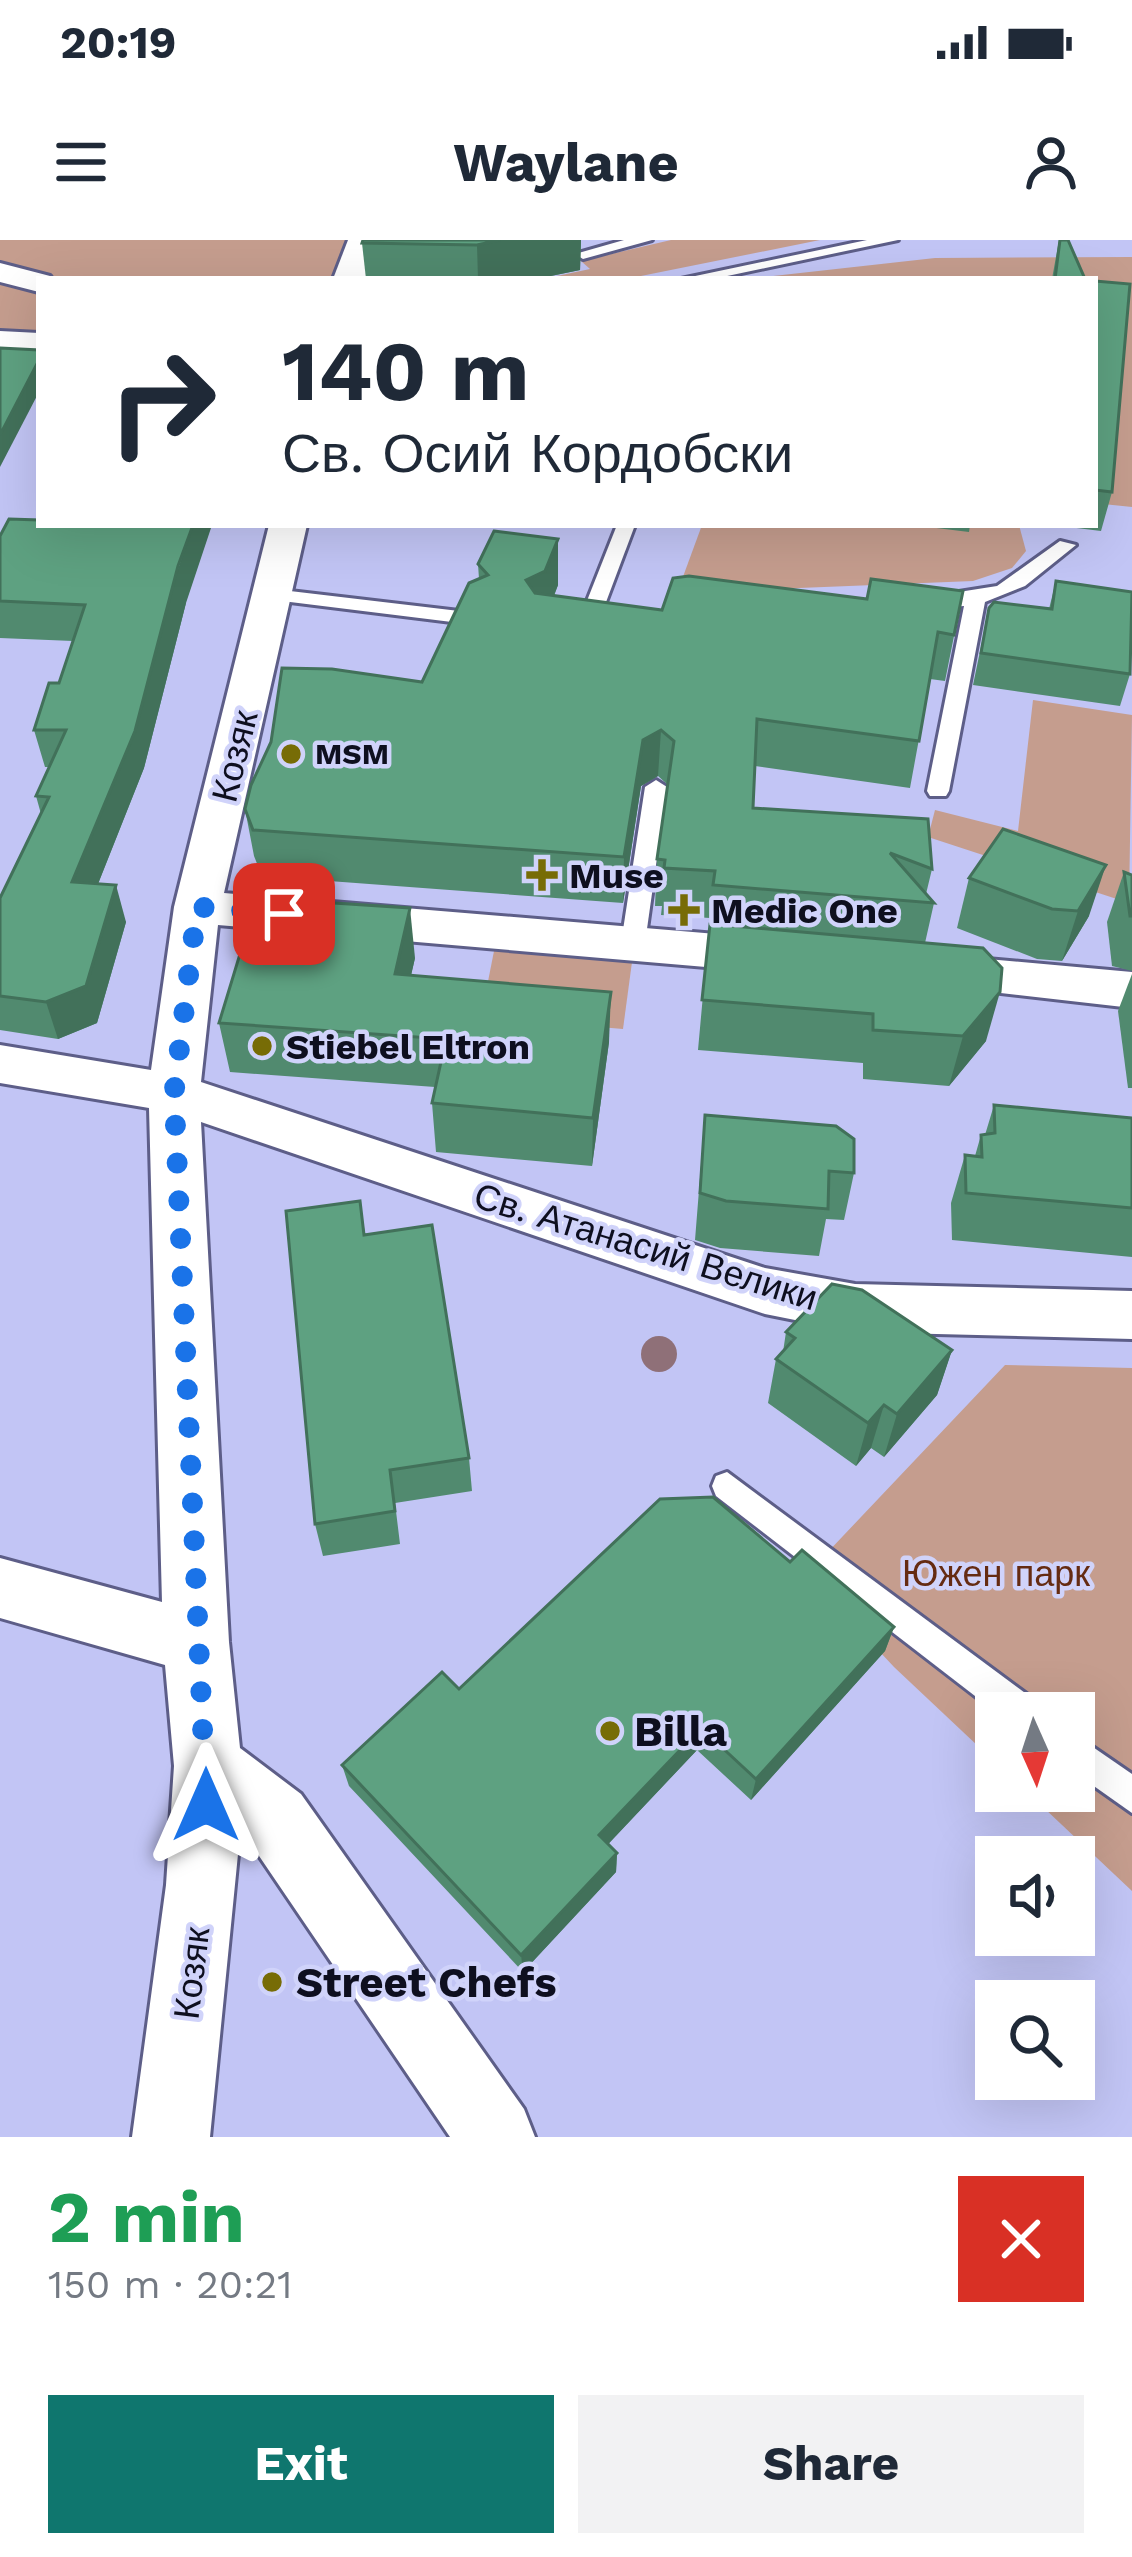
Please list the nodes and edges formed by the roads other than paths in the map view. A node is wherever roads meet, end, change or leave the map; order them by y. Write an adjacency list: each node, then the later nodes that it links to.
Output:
1 (362, 240): 6 (street)
2 (644, 240): 4 (lane)
3 (890, 240): 7 (lane)
4 (583, 254)
5 (0, 272): 8 (street)
6 (350, 276)
7 (704, 276)
8 (36, 282)
9 (0, 341): 10 (street)
10 (36, 343)
11 (287, 528): 14 (street, Козяк)
12 (625, 528): 18 (lane)
13 (1067, 545): 15 (lane)
14 (273, 595): 17 (lane); 21 (street, Козяк)
15 (975, 601): 16 (lane); 20 (lane)
16 (903, 604)
17 (476, 619)
18 (587, 626)
19 (656, 788): 22 (lane)
20 (938, 791)
21 (197, 907): 22 (street); 27 (street, Козяк)
22 (633, 943): 23 (street)
23 (823, 961)
24 (895, 968): 25 (street)
25 (1132, 990)
26 (0, 1064): 27 (street, Св. Атанасий Велики)
27 (174, 1093): 28 (street, Св. Атанасий Велики); 31 (street, Козяк)
28 (1132, 1315)
29 (727, 1486): 32 (lane)
30 (0, 1588): 31 (street)
31 (196, 1642): 33 (street, Козяк)
32 (997, 1692)
33 (208, 1766): 36 (street, Козяк); 37 (street)
34 (1095, 1767): 35 (lane)
35 (1132, 1796)
36 (171, 2137)
37 (496, 2137)

